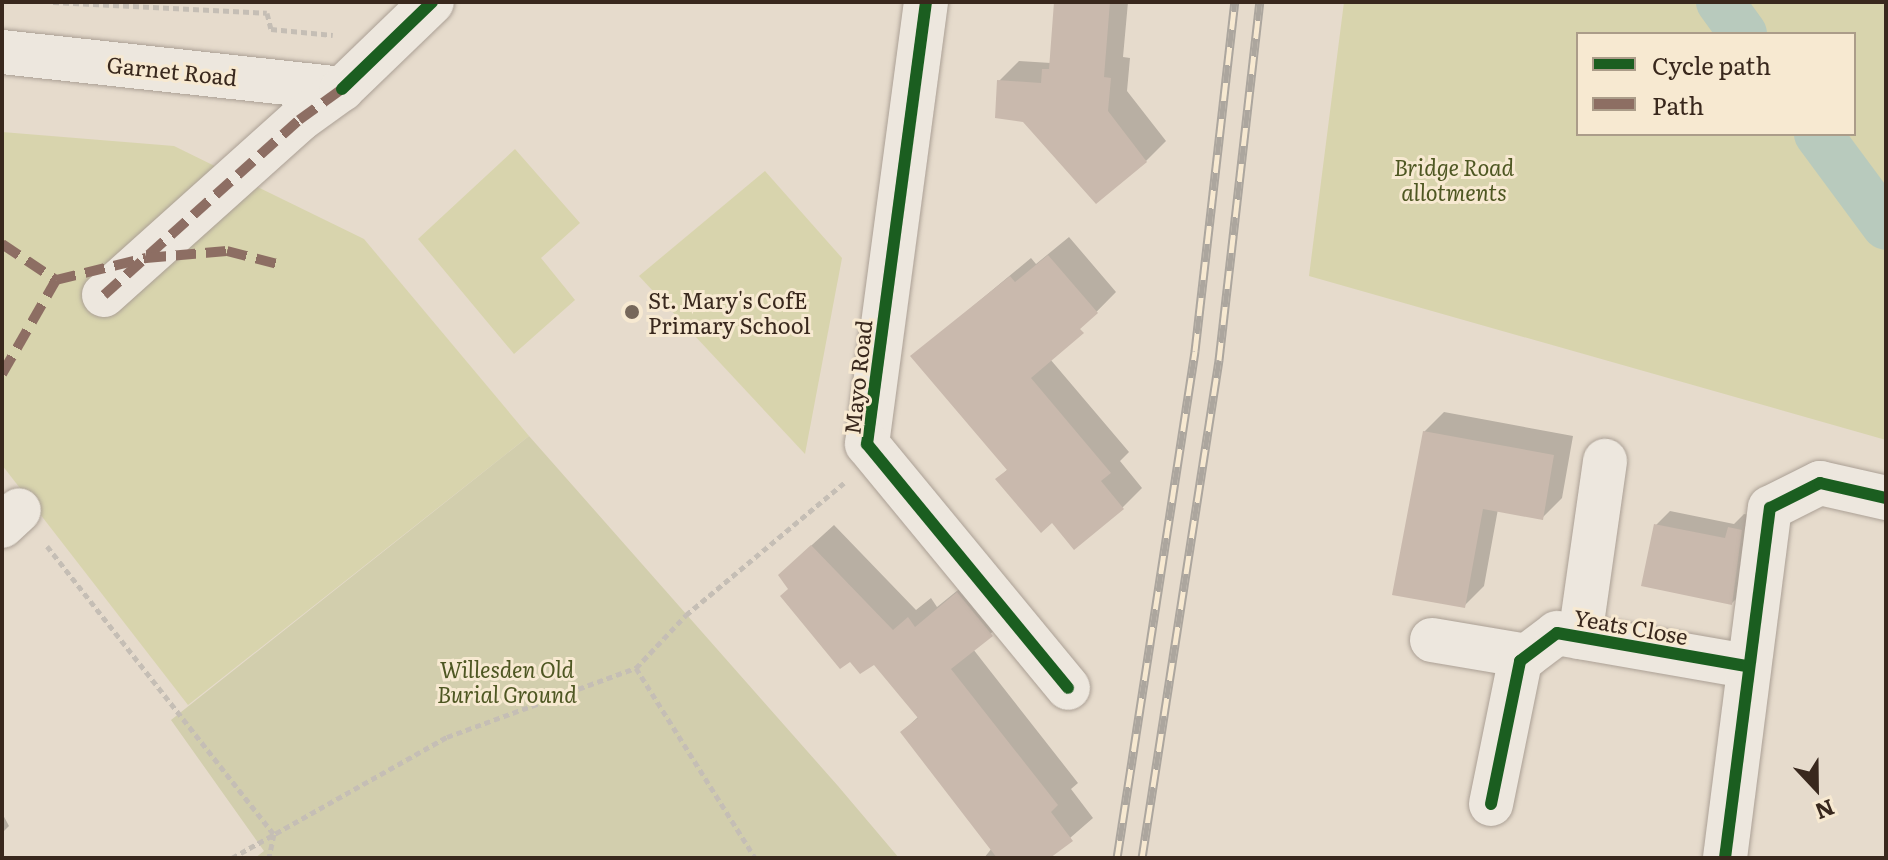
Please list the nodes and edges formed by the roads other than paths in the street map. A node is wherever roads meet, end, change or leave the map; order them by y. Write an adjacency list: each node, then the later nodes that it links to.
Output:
1 (432, 2): 4 (street)
2 (926, 2): 12 (street, Mayo Road)
3 (2, 52): 4 (street, Garnet Road)
4 (342, 89): 5 (street)
5 (104, 295)
6 (1605, 461): 8 (street)
7 (1886, 498): 11 (street)
8 (1580, 637): 10 (street, Yeats Close); 11 (street, Yeats Close)
9 (1432, 640): 10 (street)
10 (1527, 656): 13 (street)
11 (1746, 666): 14 (street)
12 (1068, 688)
13 (1491, 804)
14 (1725, 858)

